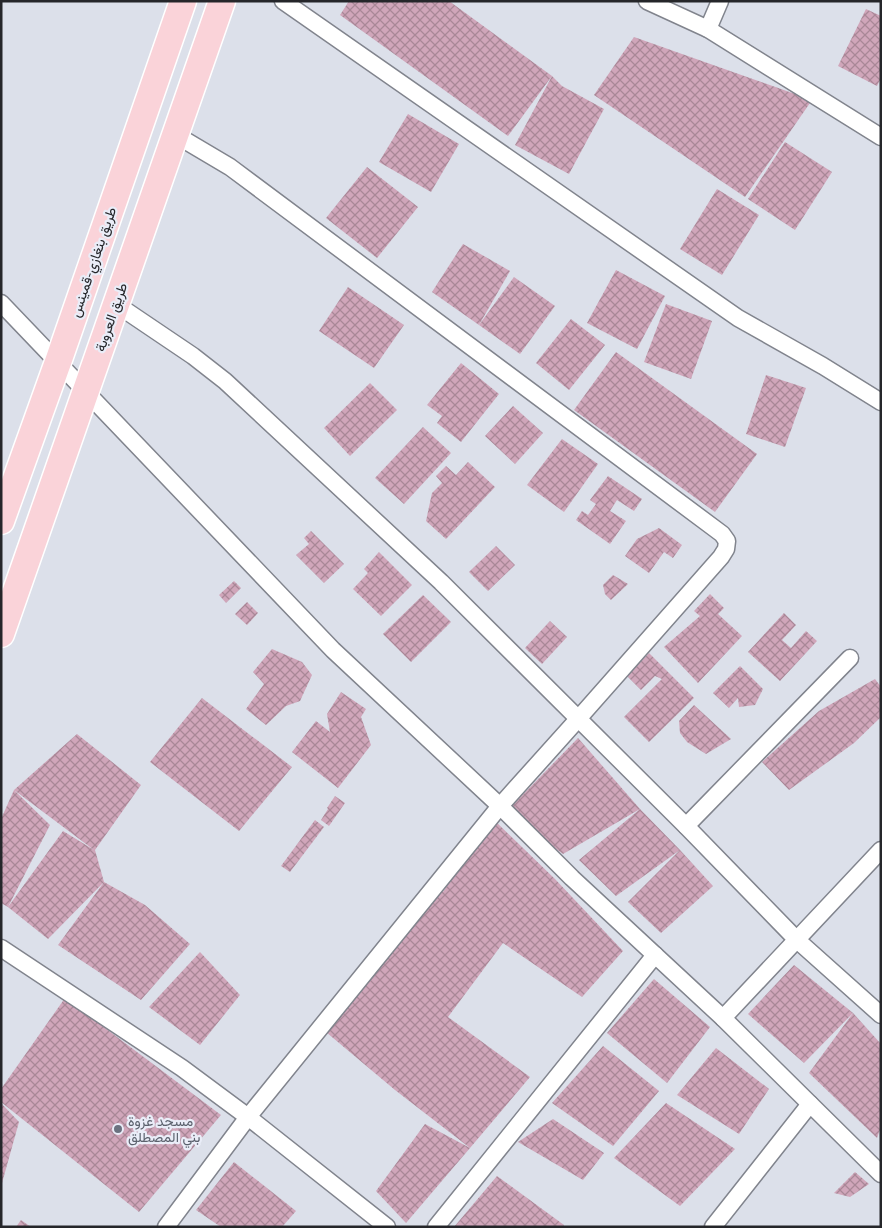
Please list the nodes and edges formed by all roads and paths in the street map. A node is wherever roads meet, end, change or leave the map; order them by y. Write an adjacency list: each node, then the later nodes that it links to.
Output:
1 (183, 1): 11 (main road, طريق بنغازي-قمينس)
2 (222, 1): 7 (main road, طريق العروبة)
3 (283, 1): 13 (street)
4 (646, 1): 6 (street)
5 (720, 1): 6 (street)
6 (708, 29): 8 (street)
7 (176, 135): 10 (main road, طريق العروبة); 17 (street)
8 (881, 137)
9 (1, 302): 11 (street)
10 (116, 304): 12 (main road, طريق العروبة); 17 (street)
11 (58, 362): 12 (street); 14 (main road, طريق بنغازي-قمينس)
12 (86, 392): 15 (main road, طريق العروبة); 18 (street)
13 (881, 402)
14 (1, 521)
15 (1, 634)
16 (850, 658): 19 (street)
17 (578, 719): 18 (street); 19 (street)
18 (500, 806): 23 (street); 27 (street)
19 (686, 826): 21 (street)
20 (881, 850): 21 (street)
21 (797, 940): 24 (street); 25 (street)
22 (1, 948): 27 (street)
23 (655, 955): 25 (street); 31 (street)
24 (881, 1014)
25 (723, 1018): 26 (street)
26 (810, 1104): 28 (street); 32 (street)
27 (248, 1117): 29 (street); 30 (street)
28 (881, 1174)
29 (166, 1227)
30 (387, 1227)
31 (436, 1227)
32 (713, 1227)

